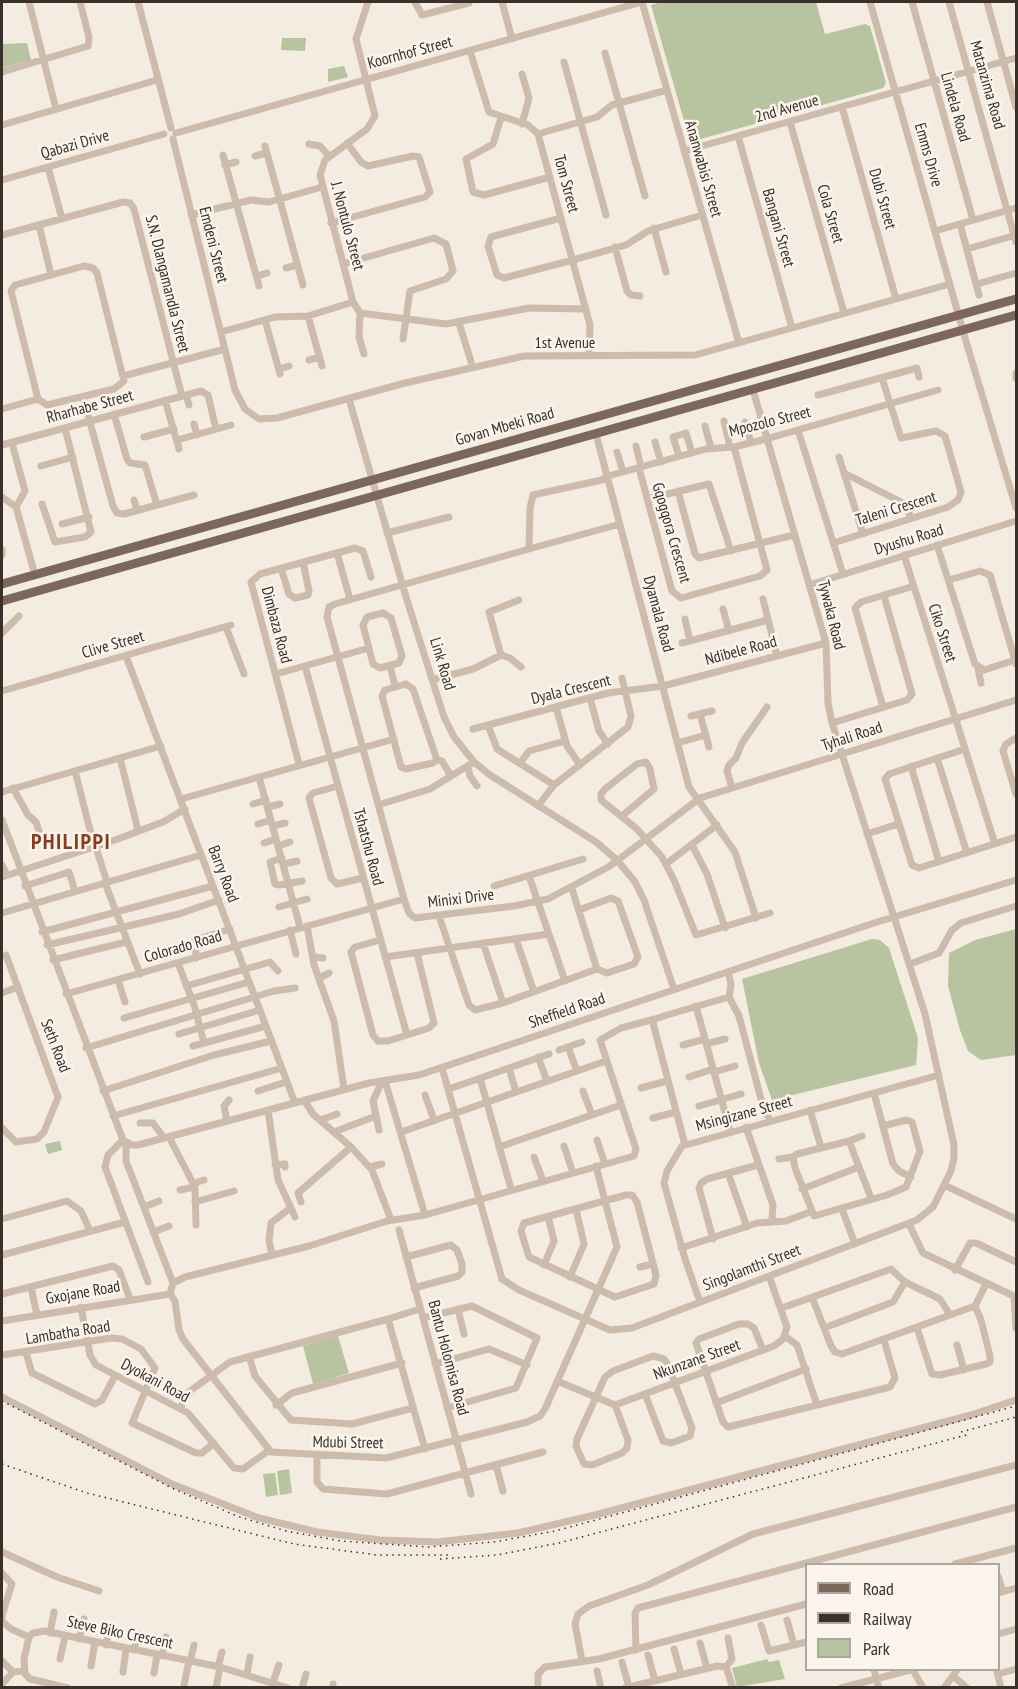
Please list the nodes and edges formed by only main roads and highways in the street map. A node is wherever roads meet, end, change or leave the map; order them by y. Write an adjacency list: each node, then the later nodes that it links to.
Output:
1 (1017, 299): 3 (main road, Govan Mbeki Road)
2 (1017, 315): 4 (main road, Govan Mbeki Road)
3 (2, 584)
4 (2, 601)

